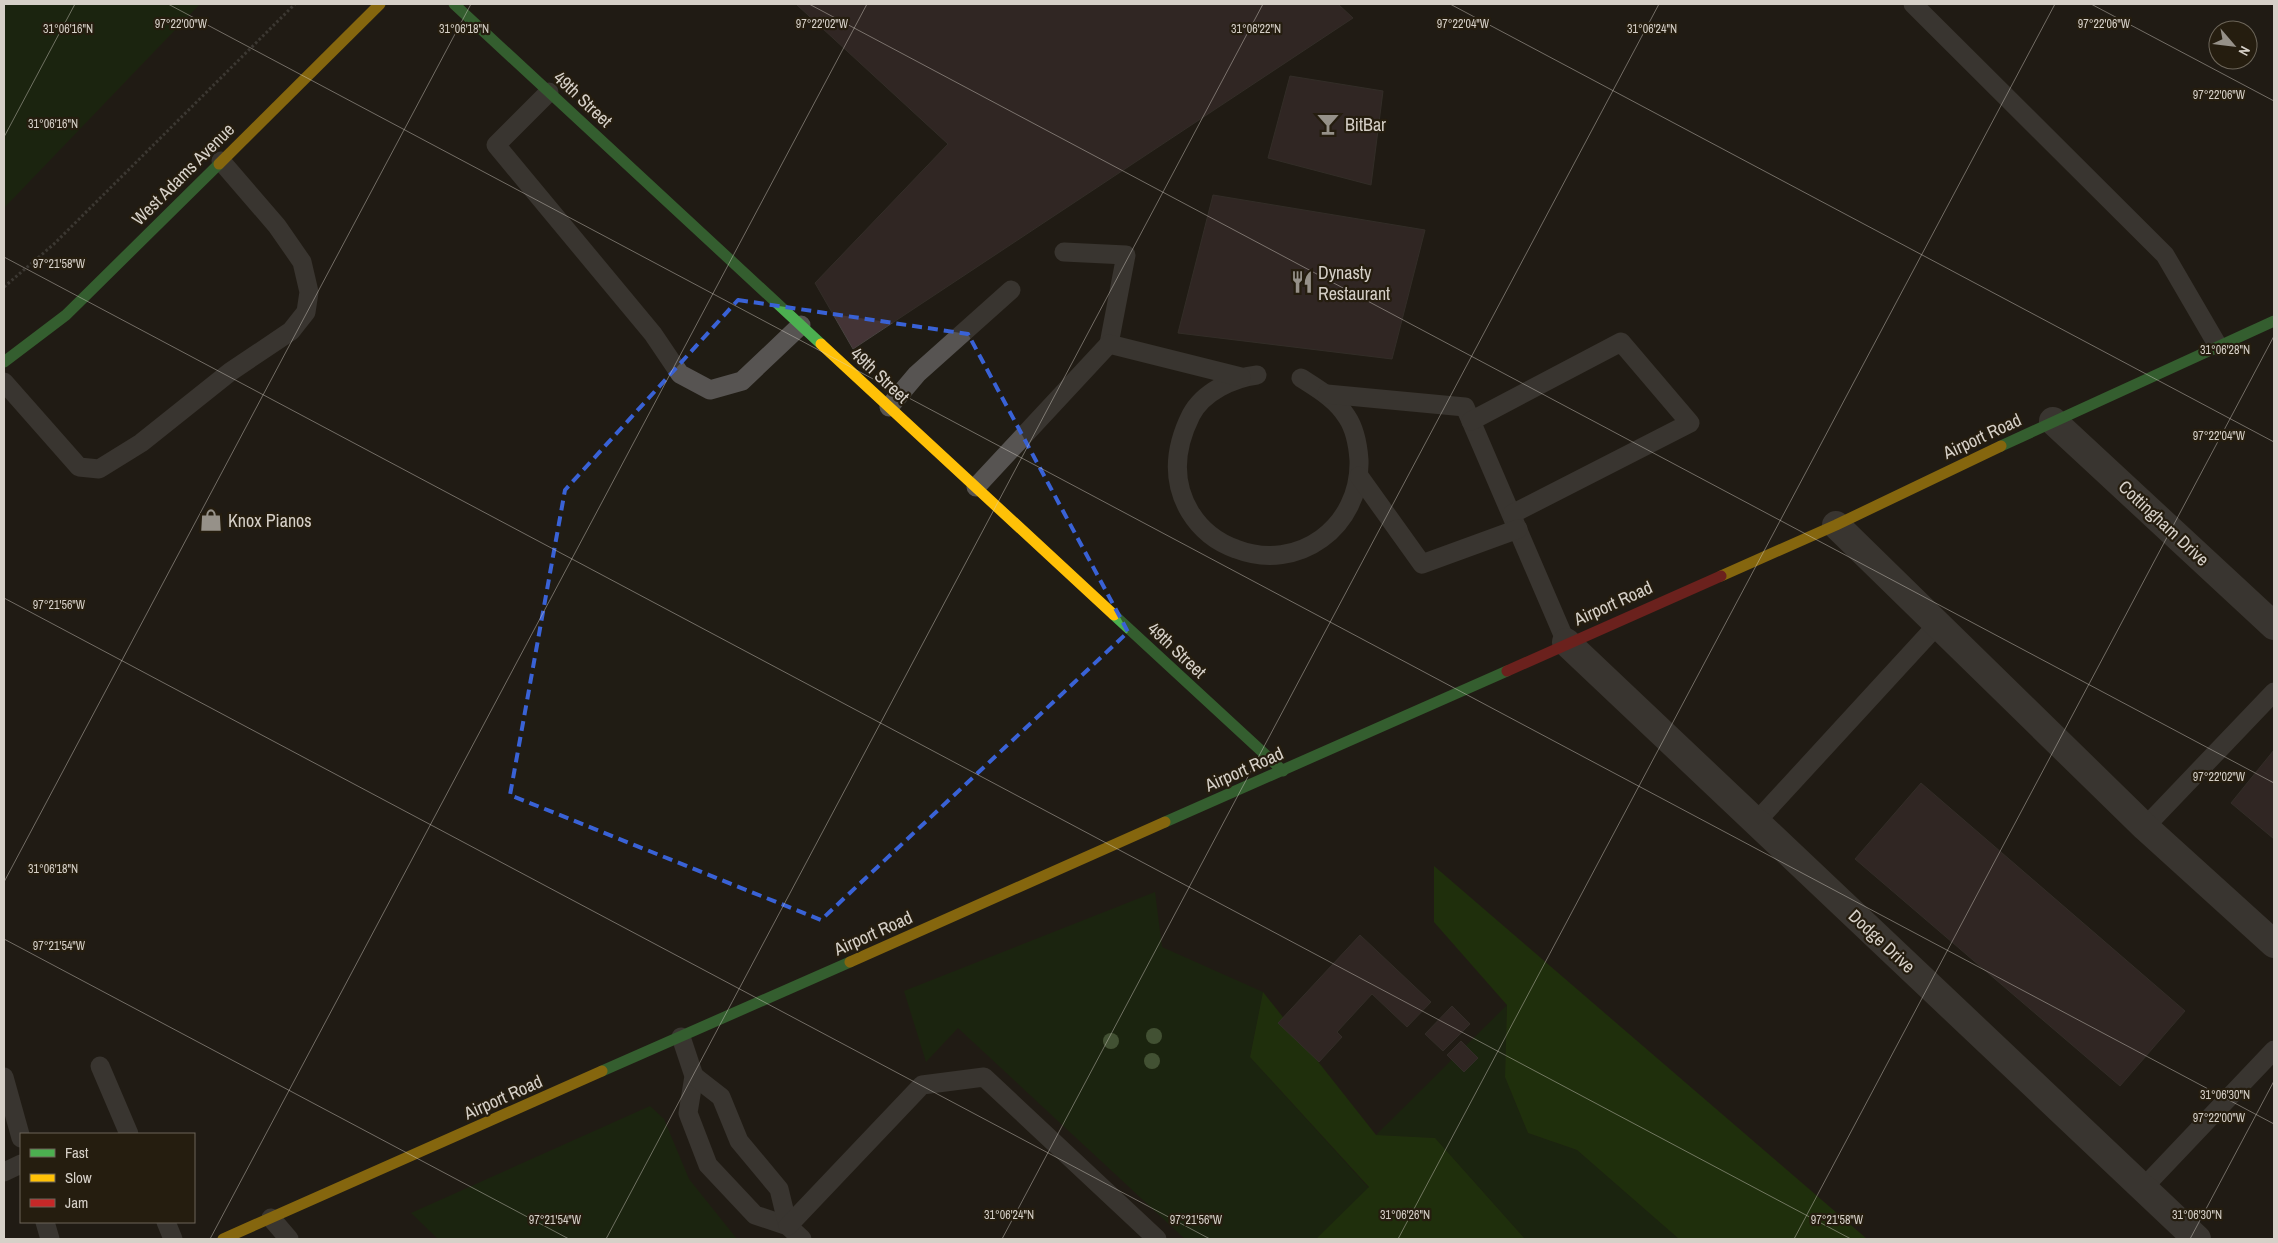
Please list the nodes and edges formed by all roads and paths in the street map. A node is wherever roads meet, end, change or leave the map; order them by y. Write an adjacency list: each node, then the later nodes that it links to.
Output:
1 (295, 4): 8 (path)
2 (380, 4): 6 (main road, West Adams Avenue)
3 (454, 4): 5 (main road, 49th Street)
4 (1912, 4): 13 (lane)
5 (549, 92): 11 (main road, 49th Street); 11 (lane)
6 (221, 161): 14 (main road, West Adams Avenue); 16 (lane)
7 (1064, 252): 12 (lane)
8 (4, 287)
9 (1012, 290): 18 (lane)
10 (2274, 321): 13 (main road, Airport Road)
11 (801, 325): 18 (main road, 49th Street)
12 (1109, 344): 21 (lane); 22 (lane)
13 (2218, 346): 20 (main road, Airport Road)
14 (4, 362)
15 (1301, 378): 17 (lane)
16 (4, 382)
17 (1328, 394): 19 (lane); 21 (lane)
18 (889, 406): 22 (main road, 49th Street)
19 (1472, 421): 23 (lane); 23 (lane)
20 (2053, 421): 24 (main road, Airport Road); 26 (street, Cottingham Drive)
21 (1359, 476): 23 (lane)
22 (976, 487): 29 (main road, 49th Street)
23 (1515, 522): 27 (lane)
24 (1836, 525): 25 (street); 27 (main road, Airport Road)
25 (1938, 624): 30 (lane); 31 (street)
26 (2274, 626)
27 (1566, 642): 29 (main road, Airport Road); 30 (street, Dodge Drive)
28 (2274, 692): 31 (lane)
29 (1283, 771): 33 (main road, Airport Road)
30 (1756, 822): 42 (street, Dodge Drive)
31 (2145, 826): 32 (street)
32 (2274, 944)
33 (681, 1037): 36 (lane); 43 (main road, Airport Road)
34 (2274, 1050): 42 (lane)
35 (100, 1066): 38 (lane)
36 (694, 1076): 46 (lane); 46 (lane)
37 (4, 1077): 39 (lane)
38 (129, 1133)
39 (20, 1134)
40 (20, 1164): 41 (lane)
41 (4, 1172)
42 (2142, 1188): 52 (street, Dodge Drive)
43 (271, 1218): 49 (main road, Airport Road); 50 (lane)
44 (45, 1223): 47 (lane)
45 (166, 1223): 48 (lane)
46 (795, 1233): 51 (lane)
47 (50, 1239)
48 (173, 1239)
49 (223, 1239)
50 (290, 1239)
51 (1157, 1239)
52 (2197, 1239)

